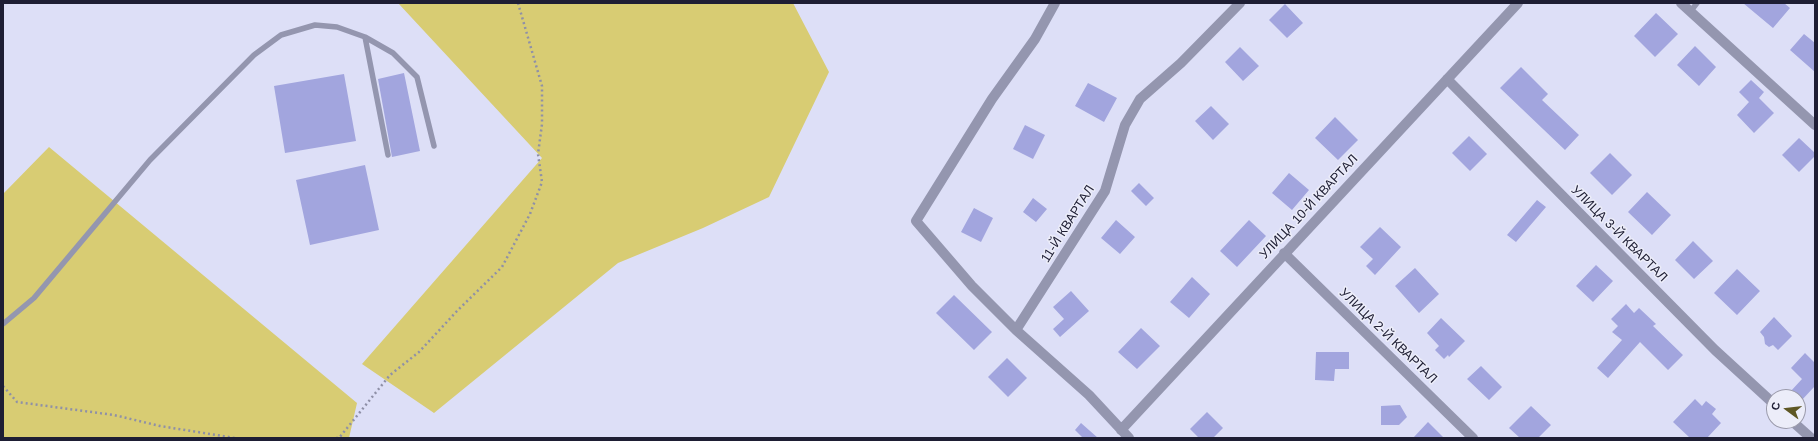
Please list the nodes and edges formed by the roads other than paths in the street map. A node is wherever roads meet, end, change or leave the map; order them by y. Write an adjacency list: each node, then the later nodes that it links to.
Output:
1 (1055, 3): 14 (street)
2 (1240, 3): 14 (street, 11-Й КВАРТАЛ)
3 (1518, 3): 8 (street, УЛИЦА 10-Й КВАРТАЛ)
4 (1681, 3): 6 (street)
5 (1697, 3): 6 (lane)
6 (1689, 12): 9 (street)
7 (365, 37): 10 (lane); 11 (lane); 13 (lane)
8 (1447, 80): 12 (street, УЛИЦА 10-Й КВАРТАЛ); 15 (street, УЛИЦА 3-Й КВАРТАЛ)
9 (1815, 125)
10 (434, 146)
11 (388, 156)
12 (1284, 253): 17 (street, УЛИЦА 10-Й КВАРТАЛ); 19 (street, УЛИЦА 2-Й КВАРТАЛ)
13 (3, 324)
14 (1016, 330): 17 (street)
15 (1766, 397)
16 (1801, 429): 20 (street)
17 (1121, 430): 18 (street)
18 (1129, 438)
19 (1473, 438)
20 (1811, 438)

